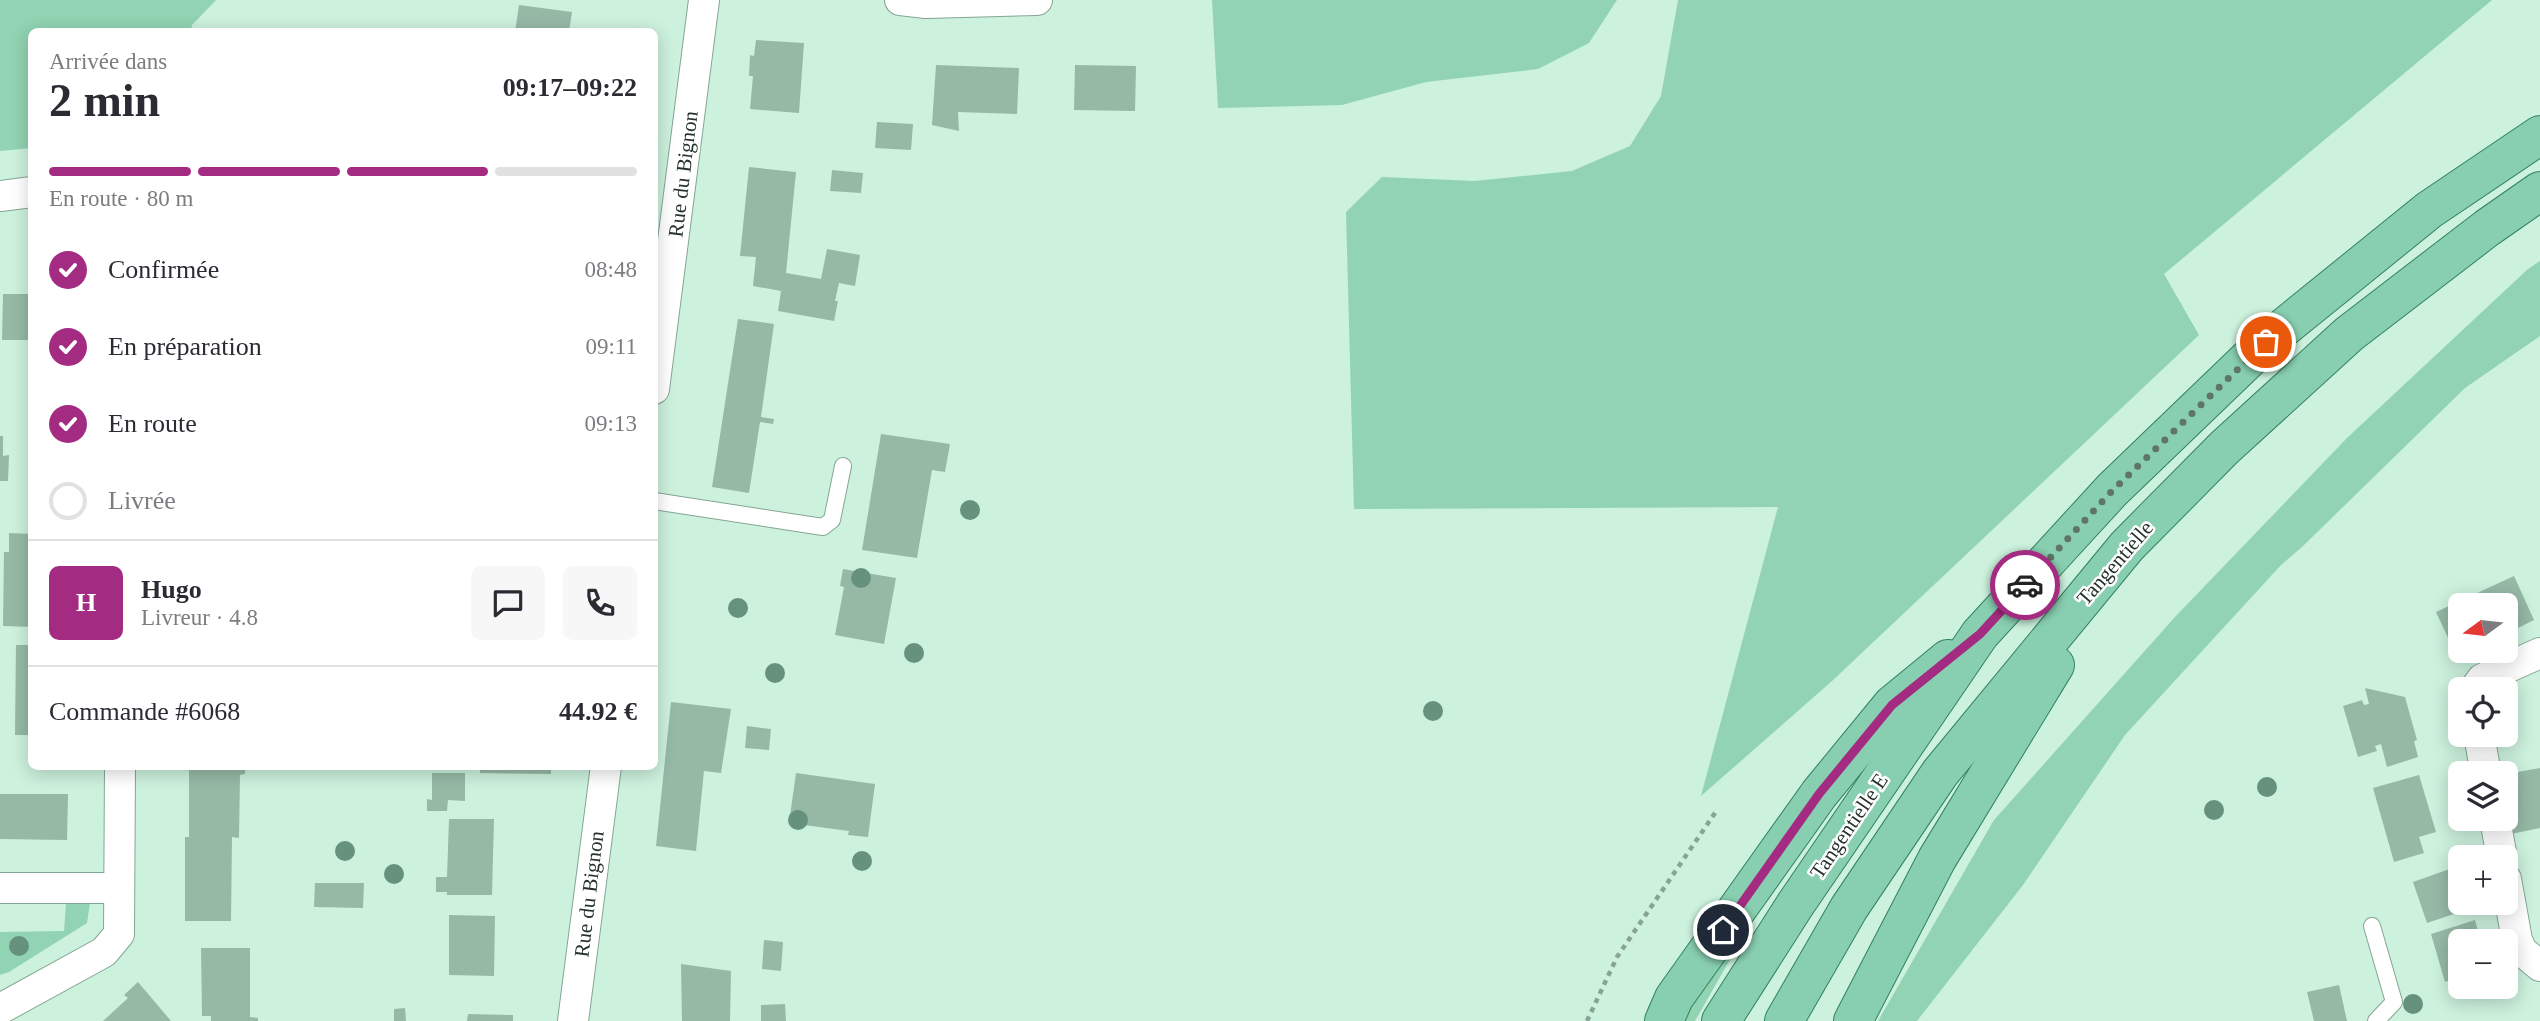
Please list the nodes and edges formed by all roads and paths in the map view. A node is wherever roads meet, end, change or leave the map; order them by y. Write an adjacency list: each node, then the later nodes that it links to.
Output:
1 (704, 0): 8 (street, Rue du Bignon)
2 (900, 0): 3 (street)
3 (1037, 0)
4 (2540, 135): 13 (main road)
5 (2540, 191): 12 (main road, Tangentielle)
6 (28, 192): 7 (street)
7 (0, 196)
8 (664, 253): 9 (street, Rue du Bignon)
9 (658, 335)
10 (843, 466): 11 (lane)
11 (658, 502)
12 (2127, 546): 29 (main road, Tangentielle); 30 (main road)
13 (1980, 634): 27 (main road); 28 (main road, Tangentielle E)
14 (2540, 653): 15 (street)
15 (2486, 677)
16 (120, 770): 20 (street)
17 (605, 770): 25 (street, Rue du Bignon)
18 (1717, 810): 26 (path)
19 (0, 888): 20 (street)
20 (119, 888): 24 (street)
21 (2512, 915): 23 (street)
22 (2372, 926): 31 (lane)
23 (2540, 966)
24 (0, 1009)
25 (573, 1021)
26 (1587, 1021)
27 (1664, 1021)
28 (1721, 1021)
29 (1784, 1021)
30 (1853, 1021)
31 (2376, 1021)

